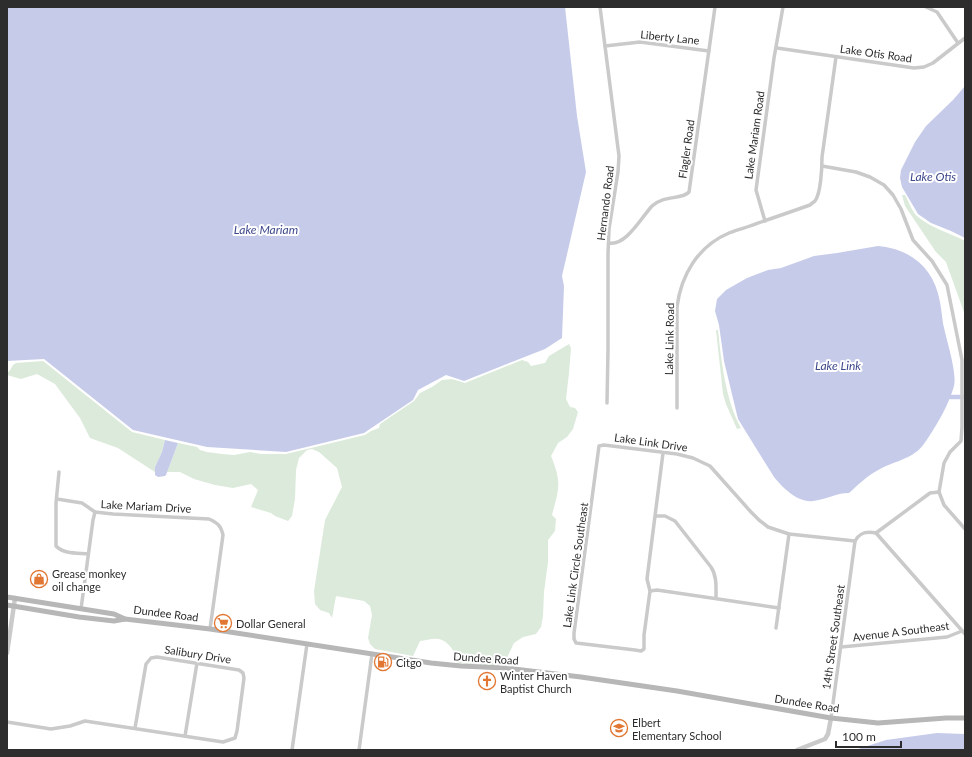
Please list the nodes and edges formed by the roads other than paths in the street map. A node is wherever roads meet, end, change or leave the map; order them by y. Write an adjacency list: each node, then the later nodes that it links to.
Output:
1 (600, 7): 7 (street, Hernando Road)
2 (715, 7): 9 (street, Flagler Road)
3 (783, 7): 8 (street, Lake Mariam Road)
4 (926, 7): 6 (street)
5 (965, 38): 6 (street, Lake Otis Road)
6 (958, 43): 10 (street, Lake Otis Road)
7 (605, 46): 9 (street, Liberty Lane); 13 (street, Hernando Road)
8 (777, 48): 10 (street, Lake Otis Road); 12 (street, Lake Mariam Road)
9 (709, 51): 13 (street, Flagler Road)
10 (836, 57): 11 (street)
11 (822, 166): 12 (street); 19 (street)
12 (765, 221): 15 (street, Lake Link Road)
13 (608, 243): 14 (street, Hernando Road)
14 (607, 403)
15 (677, 408)
16 (599, 446): 17 (street, Lake Link Drive); 28 (street, Lake Link Circle Southeast)
17 (663, 452): 22 (street); 25 (street, Lake Link Drive)
18 (59, 472): 20 (street)
19 (940, 492): 23 (street); 24 (street)
20 (57, 499): 21 (street); 27 (street)
21 (95, 512): 27 (street, Lake Mariam Drive); 38 (street, Lake Mariam Drive)
22 (656, 516): 28 (street); 31 (street)
23 (965, 529)
24 (876, 533): 26 (street); 39 (street)
25 (789, 534): 26 (street, Lake Link Drive); 35 (street)
26 (855, 541): 41 (street, 14th Street Southeast)
27 (88, 554): 34 (street, Lake Mariam Drive)
28 (650, 591): 31 (street)
29 (7, 597): 30 (main road, Dundee Road)
30 (15, 598): 33 (street); 34 (main road, Dundee Road)
31 (716, 598): 35 (street)
32 (7, 605): 33 (main road, Dundee Road)
33 (14, 606): 36 (main road, Dundee Road); 42 (street)
34 (81, 608): 36 (main road, Dundee Road)
35 (779, 608): 37 (street)
36 (125, 618): 38 (main road, Dundee Road)
37 (776, 628)
38 (210, 629): 40 (main road, Dundee Road)
39 (964, 632): 41 (street, Avenue A Southeast)
40 (307, 644): 43 (main road, Dundee Road); 51 (street)
41 (841, 647): 45 (street, 14th Street Southeast)
42 (7, 653)
43 (372, 654): 45 (main road, Dundee Road); 52 (street)
44 (197, 663): 48 (street, Salibury Drive); 49 (street); 49 (street, Salibury Drive)
45 (831, 718): 46 (main road, Dundee Road); 50 (street, 14th Street Southeast)
46 (965, 718)
47 (7, 722): 48 (street, Salibury Drive)
48 (135, 728): 49 (street, Salibury Drive)
49 (185, 736)
50 (799, 749)
51 (292, 750)
52 (359, 750)

